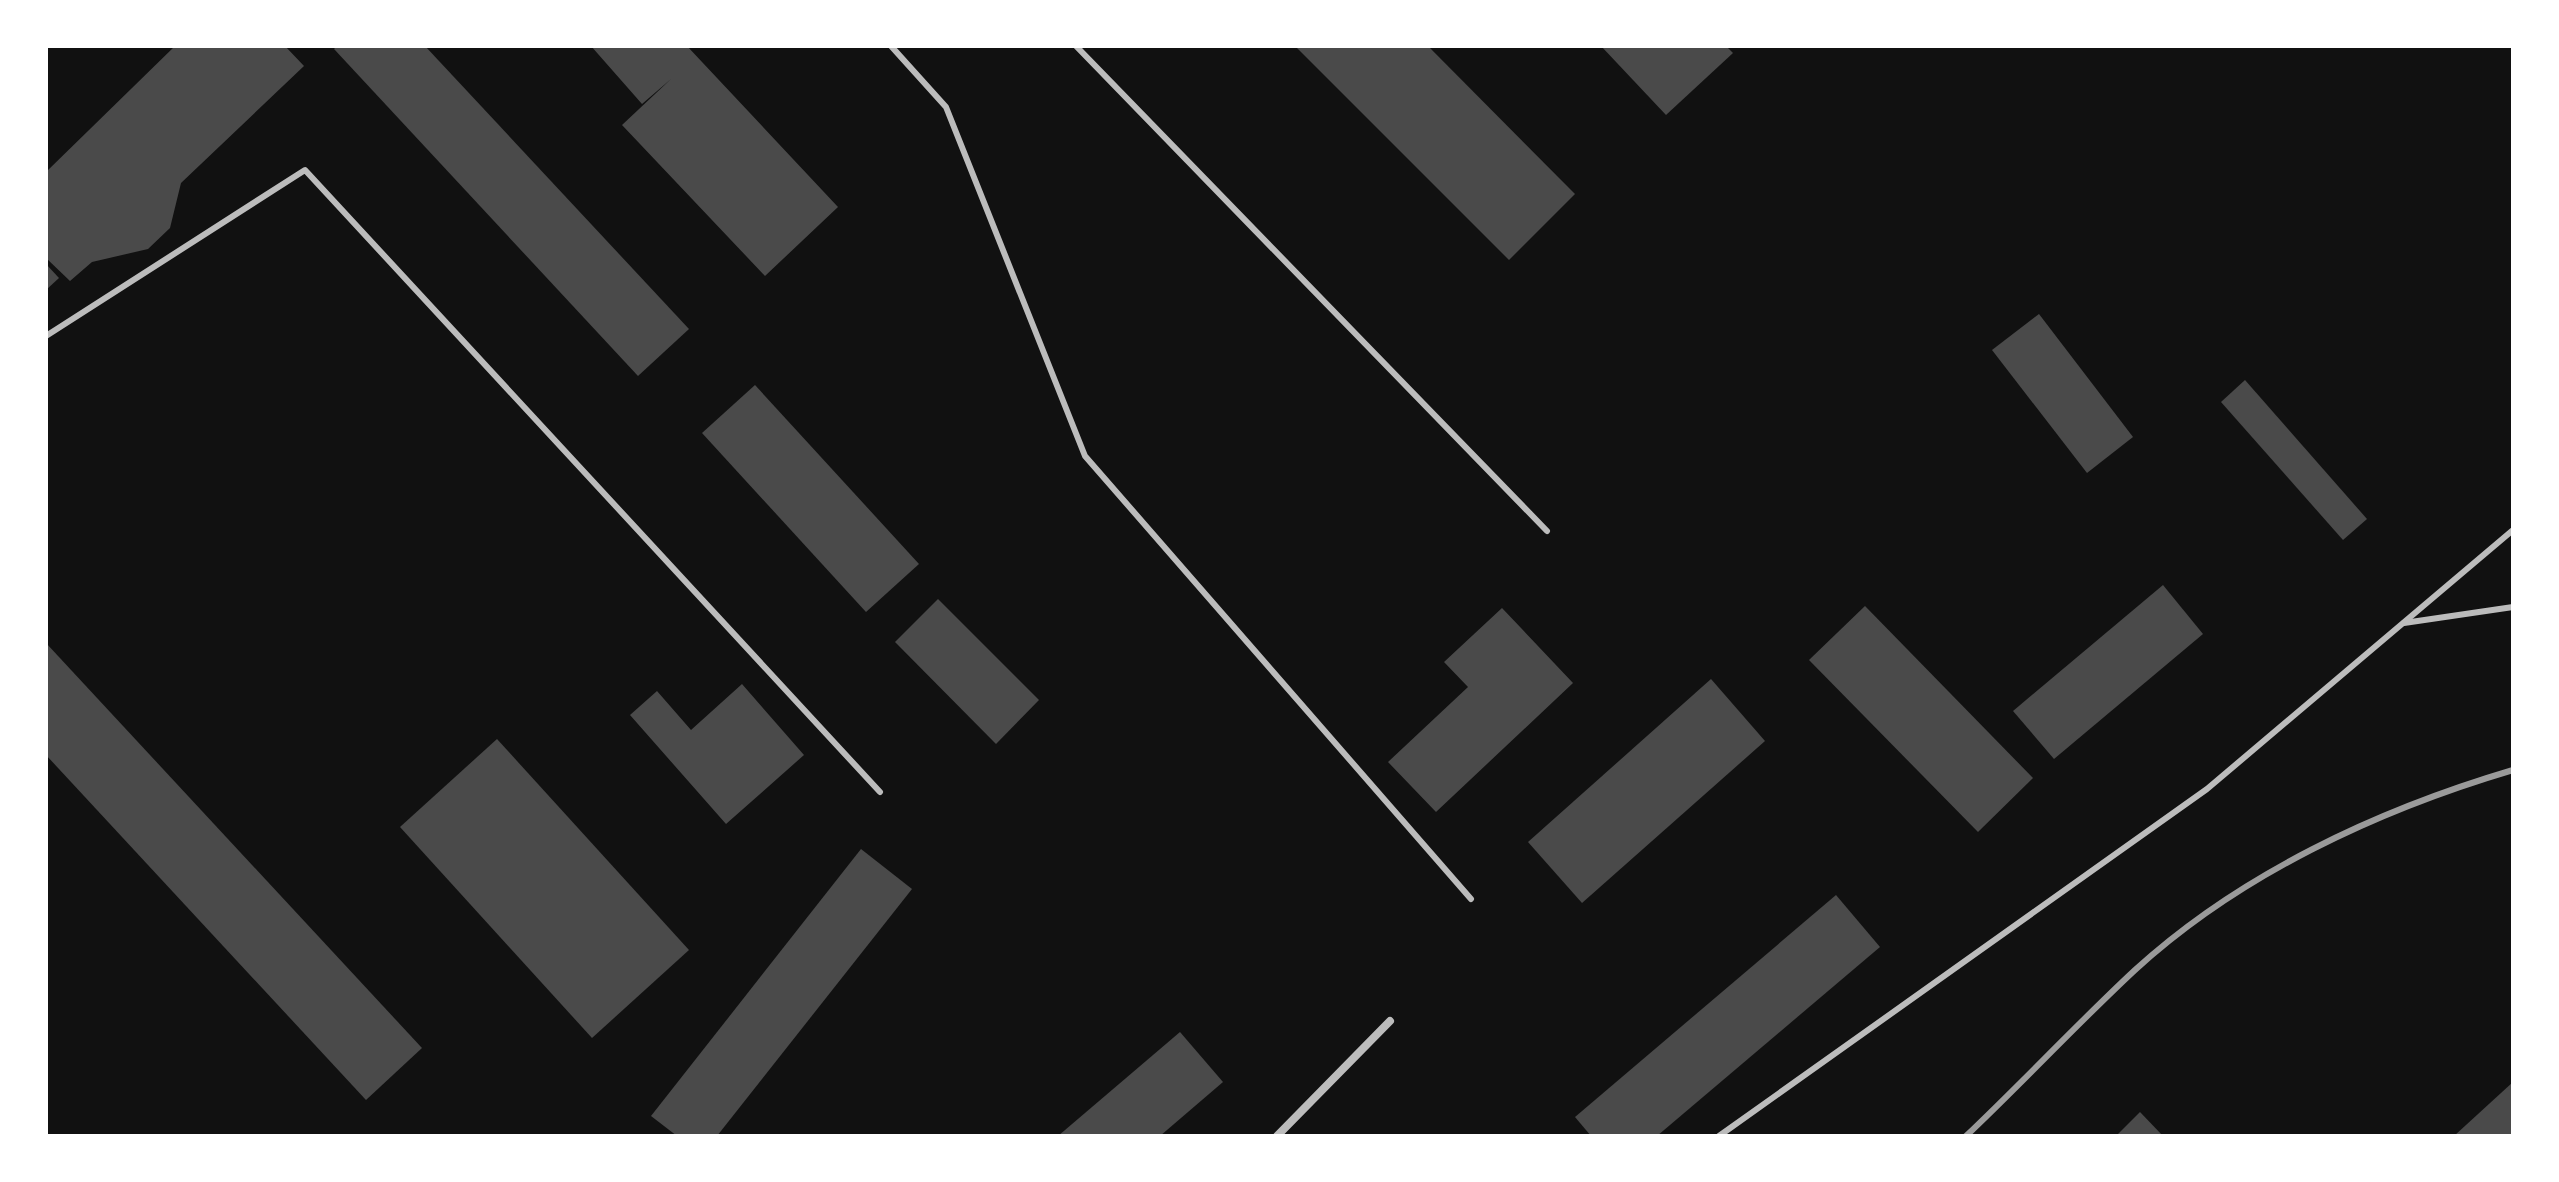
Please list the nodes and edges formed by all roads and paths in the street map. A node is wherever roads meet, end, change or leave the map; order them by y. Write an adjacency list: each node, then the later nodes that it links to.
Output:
1 (891, 46): 9 (lane)
2 (1076, 46): 5 (lane)
3 (46, 336): 8 (lane)
4 (2513, 530): 7 (lane)
5 (1547, 531)
6 (2513, 607): 7 (lane)
7 (2404, 623): 12 (lane)
8 (880, 792)
9 (1471, 899)
10 (1390, 1021): 11 (street)
11 (1277, 1136)
12 (1719, 1136)

